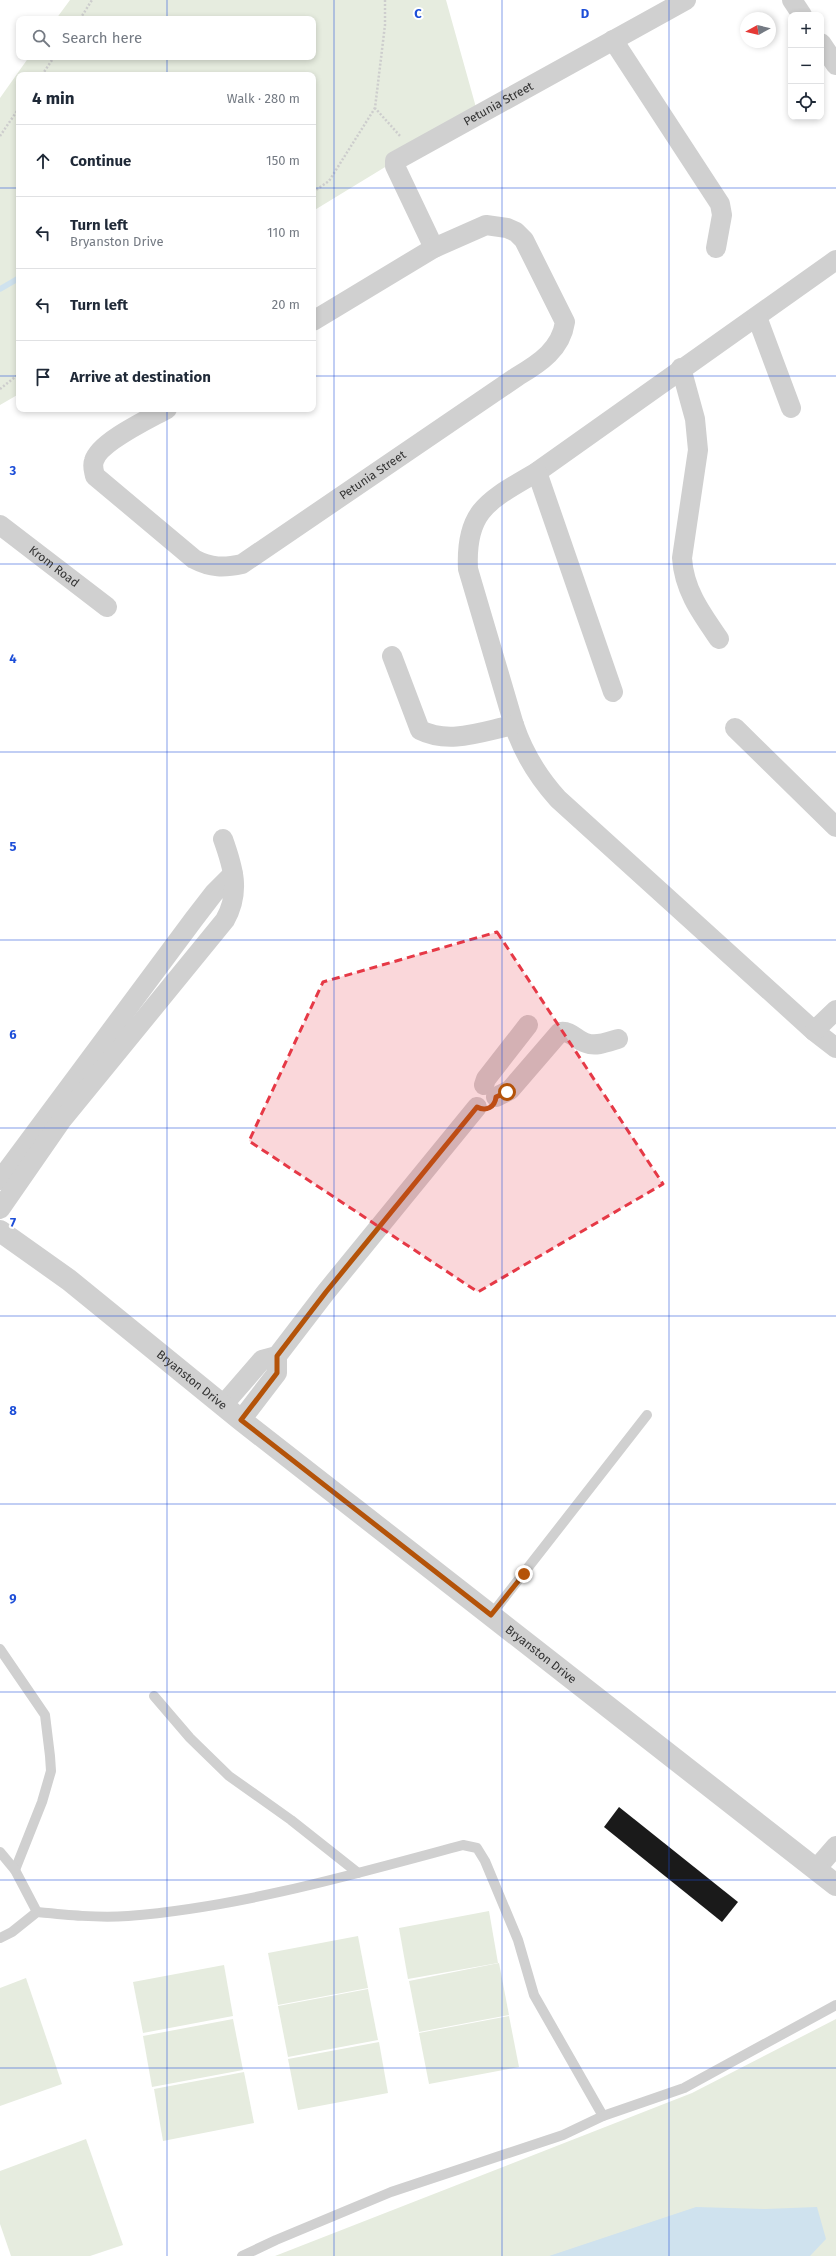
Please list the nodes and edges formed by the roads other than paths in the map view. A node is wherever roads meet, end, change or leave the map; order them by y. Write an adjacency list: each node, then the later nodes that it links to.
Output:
1 (686, 0): 4 (street, Petunia Street)
2 (792, 0): 3 (street)
3 (800, 12)
4 (612, 40): 7 (street, Petunia Street); 8 (street)
5 (824, 47): 6 (street)
6 (836, 65)
7 (434, 248): 11 (street, Petunia Street); 14 (street, Petunia Street)
8 (716, 248)
9 (836, 260): 10 (street)
10 (757, 317): 12 (street); 13 (street)
11 (316, 319)
12 (682, 368): 15 (street); 18 (street)
13 (791, 408)
14 (162, 412)
15 (537, 472): 20 (street); 21 (street)
16 (0, 525): 17 (street, Krom Road)
17 (107, 607)
18 (719, 639)
19 (392, 656): 21 (street)
20 (613, 692)
21 (514, 725): 28 (street)
22 (735, 728): 23 (street)
23 (836, 827)
24 (223, 839): 25 (street)
25 (234, 874): 32 (street); 33 (street)
26 (836, 1010): 28 (street)
27 (528, 1025): 31 (street)
28 (814, 1031): 30 (street)
29 (618, 1040): 31 (street)
30 (836, 1048)
31 (490, 1091): 35 (street)
32 (0, 1180)
33 (0, 1209)
34 (0, 1232): 36 (street, Bryanston Drive)
35 (277, 1356): 36 (street); 38 (street)
36 (224, 1405): 38 (street, Bryanston Drive)
37 (647, 1415): 39 (lane)
38 (241, 1420): 39 (street, Bryanston Drive)
39 (491, 1615): 44 (street, Bryanston Drive)
40 (0, 1649): 45 (lane)
41 (154, 1696): 46 (lane)
42 (836, 1846): 44 (street)
43 (0, 1852): 45 (lane)
44 (816, 1869): 47 (street, Bryanston Drive)
45 (15, 1870): 48 (lane)
46 (358, 1874): 48 (lane); 51 (lane)
47 (836, 1885)
48 (37, 1912): 49 (lane)
49 (0, 1938)
50 (836, 2005): 51 (lane)
51 (603, 2116): 52 (lane)
52 (242, 2256)

